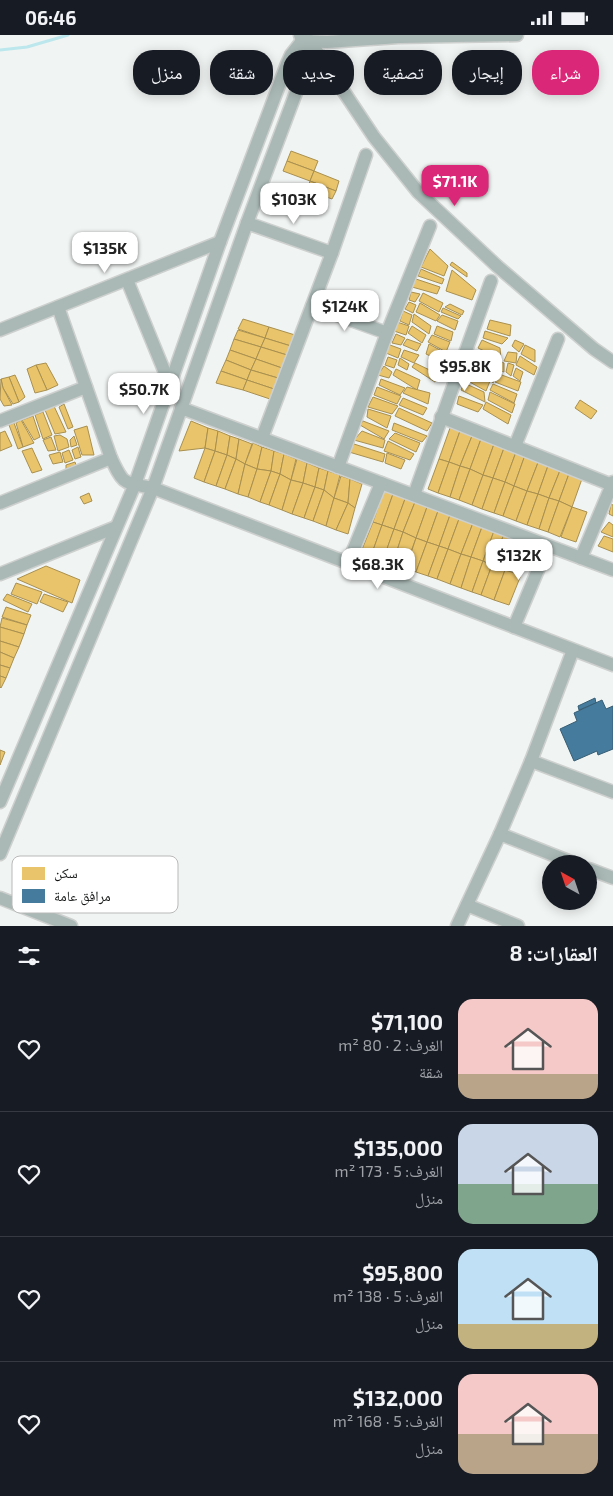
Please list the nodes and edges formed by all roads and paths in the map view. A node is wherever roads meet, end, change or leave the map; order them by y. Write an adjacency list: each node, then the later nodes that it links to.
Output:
1 (517, 35): 2 (street)
2 (304, 39): 4 (street); 6 (street); 15 (street)
3 (366, 155): 7 (street)
4 (248, 223): 7 (street); 18 (street)
5 (430, 225): 13 (street)
6 (220, 242): 8 (street); 16 (street)
7 (332, 253): 10 (street)
8 (127, 280): 11 (street); 16 (street)
9 (491, 281): 19 (street)
10 (312, 306): 13 (street); 21 (street)
11 (58, 307): 12 (street); 17 (street)
12 (0, 330)
13 (387, 333): 24 (street)
14 (558, 339): 22 (street)
15 (613, 362)
16 (170, 385): 27 (street)
17 (86, 387): 20 (street); 23 (street)
18 (182, 408): 21 (street); 28 (street)
19 (441, 417): 22 (street); 29 (street)
20 (0, 421)
21 (262, 438): 24 (street)
22 (515, 446): 26 (street)
23 (111, 458): 27 (street); 30 (street)
24 (338, 467): 25 (street)
25 (381, 483): 29 (street); 34 (street)
26 (612, 484): 33 (street)
27 (135, 485): 28 (street); 31 (street)
28 (153, 488): 34 (street); 44 (street)
29 (414, 495): 32 (street)
30 (0, 503)
31 (116, 527): 36 (street); 42 (street)
32 (548, 546): 33 (street); 37 (street)
33 (581, 558): 35 (street)
34 (348, 563): 37 (street)
35 (613, 570)
36 (1, 576)
37 (514, 627): 38 (street)
38 (573, 650): 39 (street); 40 (street)
39 (613, 665)
40 (531, 761): 41 (street); 43 (street)
41 (613, 792)
42 (0, 802)
43 (500, 834): 45 (street); 50 (street)
44 (0, 854)
45 (553, 855)
46 (598, 872): 47 (street)
47 (613, 878)
48 (0, 898): 49 (street)
49 (12, 903)
50 (467, 905): 53 (street); 54 (street)
51 (38, 913): 52 (street)
52 (71, 926)
53 (457, 926)
54 (518, 926)

